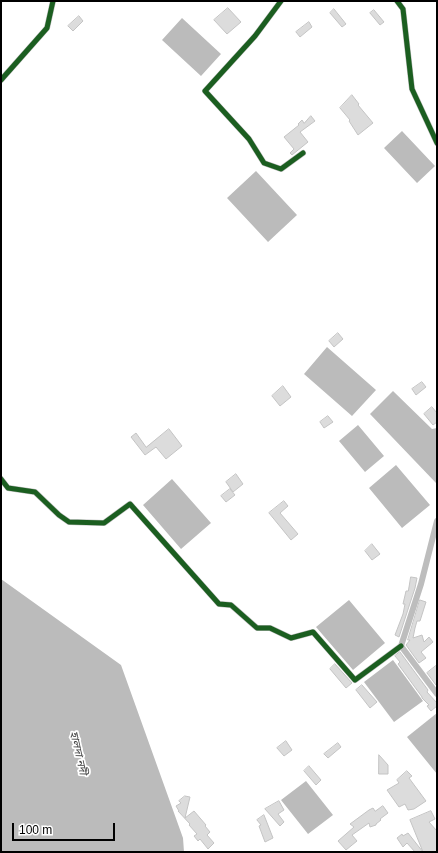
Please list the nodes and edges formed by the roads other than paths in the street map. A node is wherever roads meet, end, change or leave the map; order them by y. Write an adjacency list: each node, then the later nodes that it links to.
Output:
1 (54, 1): 4 (street)
2 (281, 1): 6 (street)
3 (397, 1): 5 (street)
4 (1, 80)
5 (437, 143)
6 (303, 153)
7 (1, 479): 9 (street)
8 (437, 521): 9 (street)
9 (401, 646): 10 (street)
10 (437, 694)

